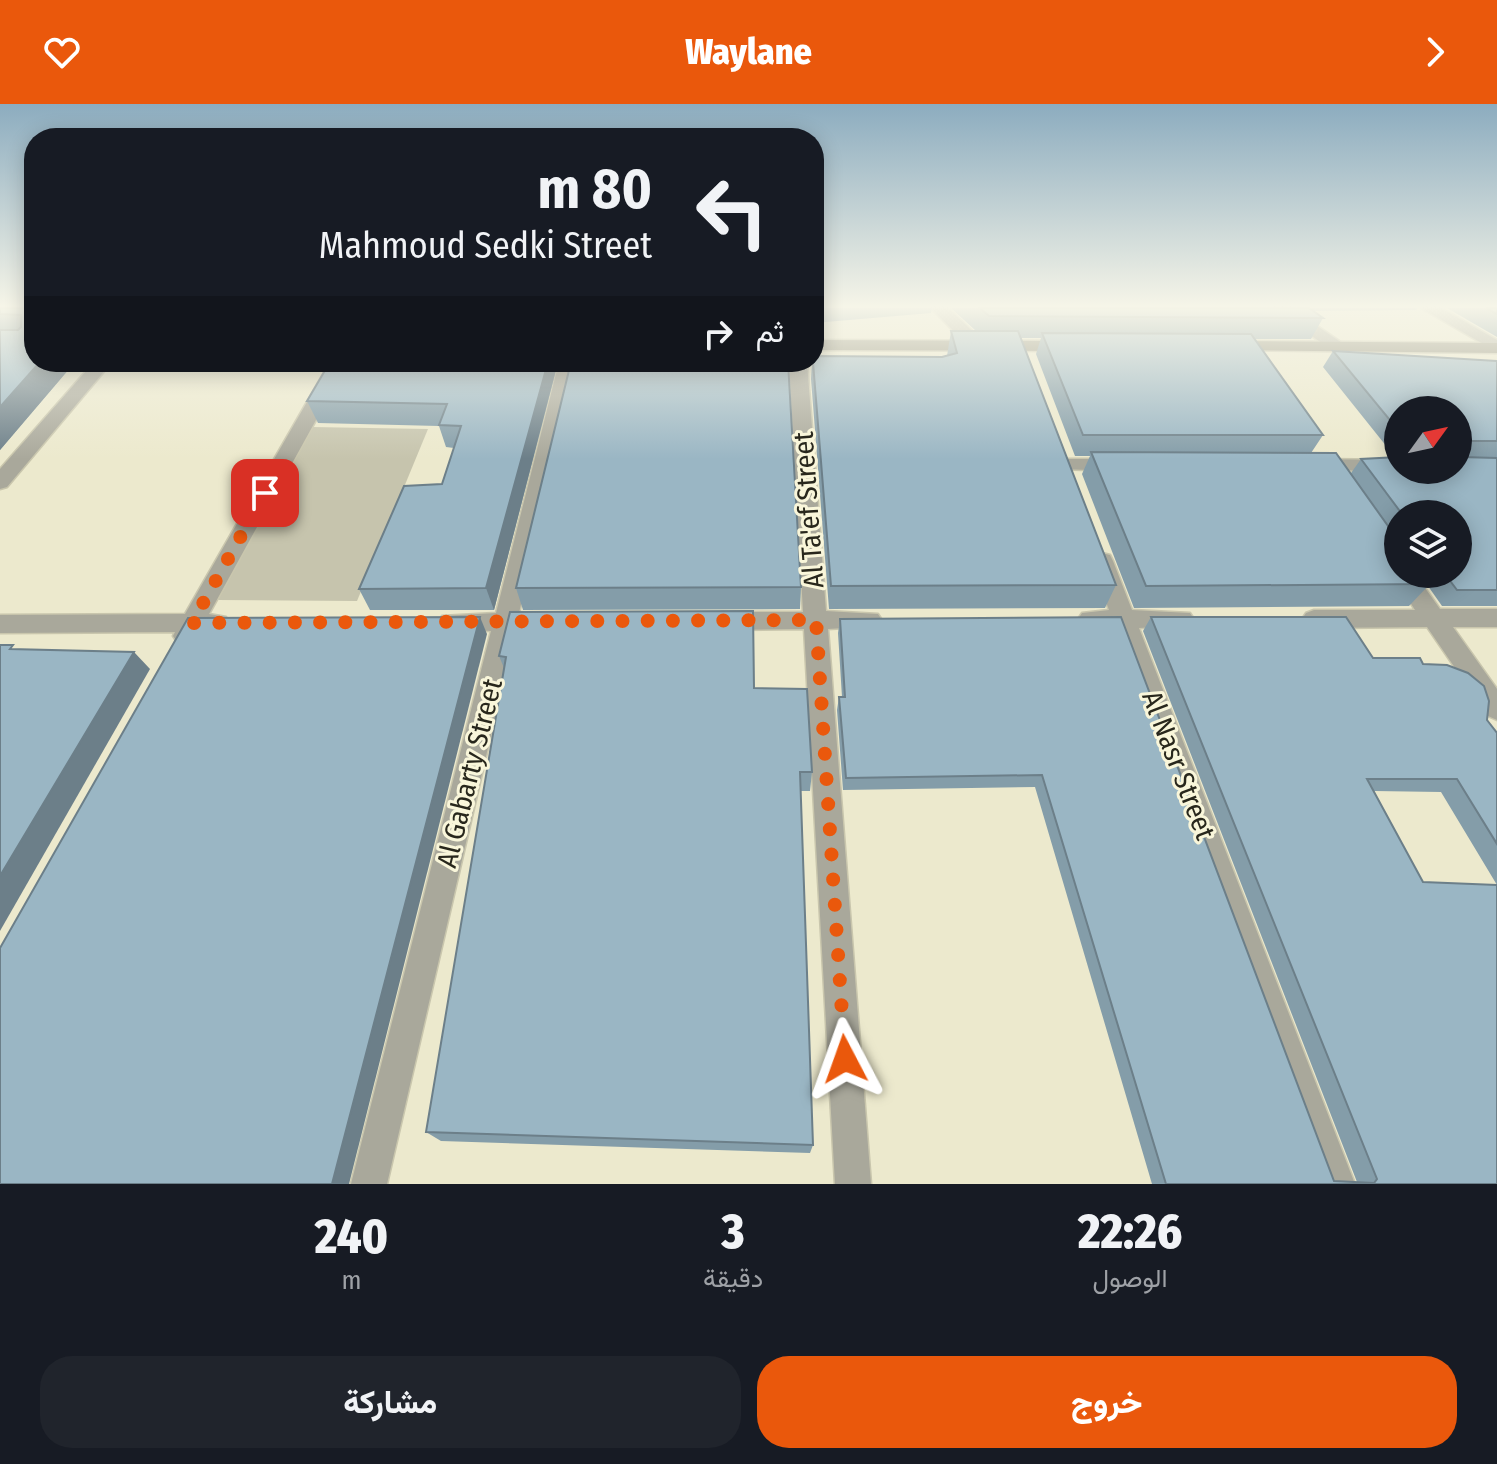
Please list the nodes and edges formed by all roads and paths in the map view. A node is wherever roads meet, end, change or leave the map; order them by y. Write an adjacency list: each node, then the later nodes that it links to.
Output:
1 (1026, 358): 8 (street)
2 (1256, 358): 3 (street)
3 (1264, 370)
4 (94, 372): 16 (street)
5 (333, 372): 33 (street)
6 (566, 372): 31 (street, Al Gabarty Street)
7 (799, 372): 27 (street, Al Ta'ef Street)
8 (1032, 376)
9 (1054, 435): 11 (street)
10 (1312, 442): 14 (street)
11 (1066, 465): 12 (street); 18 (street)
12 (1143, 465)
13 (1298, 465): 14 (street)
14 (1329, 466): 15 (street); 17 (street)
15 (1384, 466)
16 (0, 482)
17 (1346, 491)
18 (1076, 493)
19 (1092, 535): 24 (street, Al Nasr Street)
20 (1413, 588): 21 (street)
21 (1434, 618): 22 (street); 26 (street); 37 (street)
22 (1497, 618)
23 (1063, 619): 24 (street)
24 (1124, 619): 25 (street); 40 (street, Al Nasr Street)
25 (1201, 619)
26 (1294, 619)
27 (816, 620): 28 (street); 29 (street); 39 (street, Al Ta'ef Street)
28 (893, 620)
29 (692, 621)
30 (427, 622): 31 (street)
31 (505, 622): 32 (street); 38 (street, Al Gabarty Street)
32 (567, 622)
33 (192, 623): 34 (street); 35 (street); 36 (street)
34 (239, 623)
35 (0, 624)
36 (177, 651)
37 (1497, 709)
38 (369, 1184)
39 (853, 1184)
40 (1337, 1184)

